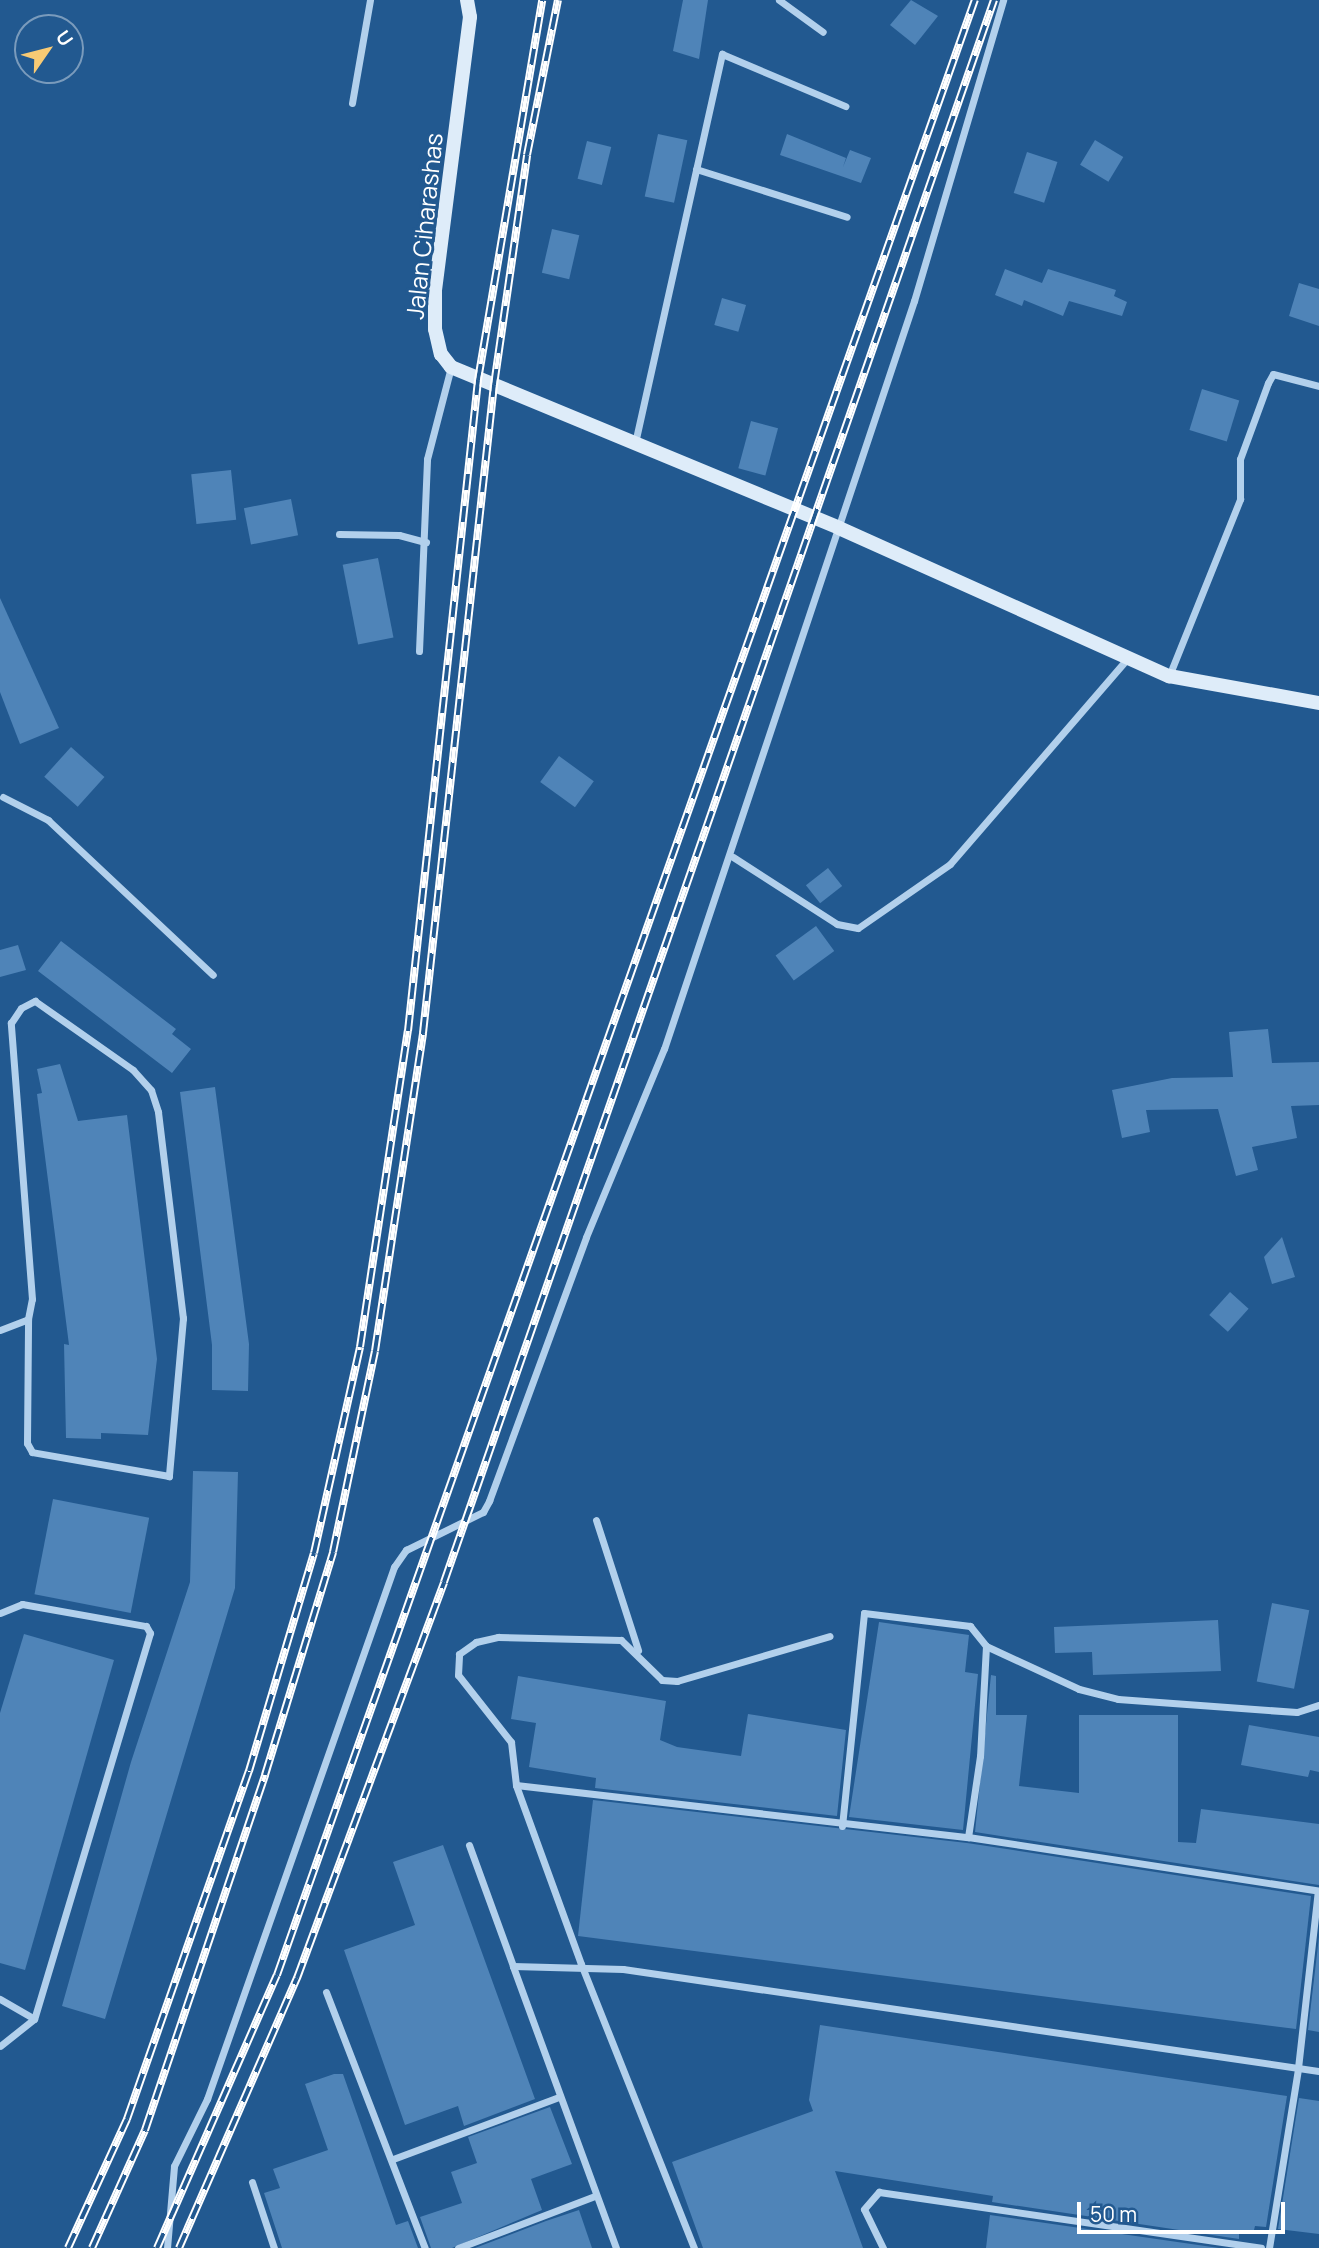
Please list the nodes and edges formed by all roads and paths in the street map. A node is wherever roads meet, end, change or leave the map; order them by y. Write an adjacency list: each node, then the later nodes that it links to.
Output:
1 (370, 0): 6 (street)
2 (467, 0): 10 (street, Jalan Ciharashas)
3 (779, 0): 5 (street)
4 (1003, 0): 13 (street)
5 (823, 32)
6 (352, 103)
7 (845, 106): 8 (street)
8 (695, 169): 9 (street); 12 (street)
9 (847, 217)
10 (451, 367): 12 (street); 15 (street)
11 (1319, 386): 18 (street)
12 (635, 443): 13 (street)
13 (839, 528): 17 (street); 21 (street)
14 (339, 534): 15 (street)
15 (426, 542): 16 (street)
16 (419, 651)
17 (1128, 658): 18 (street); 21 (street)
18 (1169, 676): 19 (street)
19 (1319, 703)
20 (1, 795): 22 (street)
21 (733, 857): 48 (street)
22 (213, 975)
23 (28, 1319): 23 (street); 24 (street)
24 (0, 1330)
25 (596, 1520): 29 (street)
26 (0, 1613): 40 (street)
27 (830, 1636): 29 (street)
28 (986, 1646): 30 (street); 32 (street); 33 (street)
29 (638, 1651): 31 (street)
30 (1319, 1705)
31 (516, 1785): 32 (street); 36 (street)
32 (842, 1826): 33 (street)
33 (968, 1837): 35 (street)
34 (469, 1845): 37 (street)
35 (1318, 1891): 42 (street)
36 (581, 1964): 37 (street); 42 (street); 53 (street)
37 (513, 1966): 44 (street)
38 (326, 1992): 45 (street)
39 (0, 1999): 40 (street)
40 (34, 2019): 41 (street)
41 (0, 2046)
42 (1298, 2068): 43 (street); 56 (street)
43 (1319, 2071)
44 (559, 2097): 45 (street); 47 (street)
45 (393, 2159): 50 (street)
46 (251, 2182): 49 (street)
47 (595, 2196): 51 (street); 52 (street)
48 (167, 2248)
49 (274, 2248)
50 (425, 2248)
51 (458, 2248)
52 (616, 2248)
53 (694, 2248)
54 (883, 2248): 55 (street)
55 (1261, 2248)
56 (1269, 2248)

